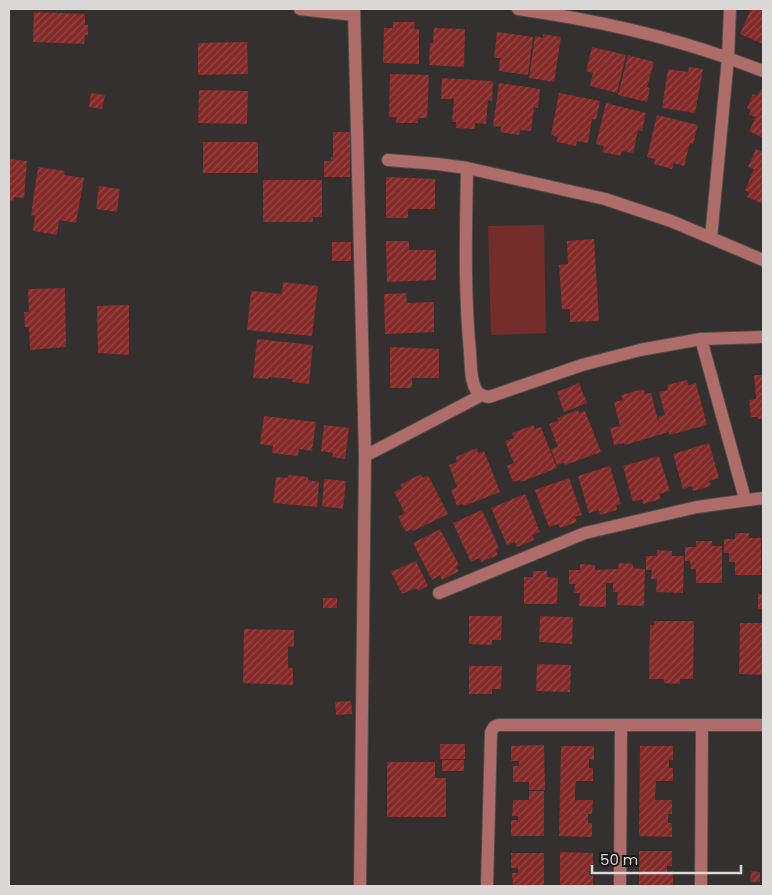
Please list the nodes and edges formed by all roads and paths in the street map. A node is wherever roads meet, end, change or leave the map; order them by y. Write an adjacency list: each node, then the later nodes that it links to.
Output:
1 (300, 9): 4 (street)
2 (518, 9): 5 (street)
3 (730, 9): 6 (street)
4 (354, 12): 15 (street)
5 (590, 15): 6 (street)
6 (728, 58): 7 (street); 10 (street)
7 (763, 71)
8 (388, 160): 9 (street)
9 (468, 168): 10 (street); 14 (street)
10 (711, 238): 11 (street)
11 (763, 260)
12 (763, 337): 13 (street)
13 (701, 339): 14 (street); 17 (street)
14 (482, 395): 15 (street)
15 (365, 456): 22 (street)
16 (763, 498): 17 (street)
17 (745, 499): 18 (street)
18 (439, 593)
19 (621, 725): 21 (street); 23 (street); 24 (street)
20 (763, 725): 21 (street)
21 (702, 726): 25 (street)
22 (360, 886)
23 (488, 886)
24 (620, 886)
25 (701, 886)

